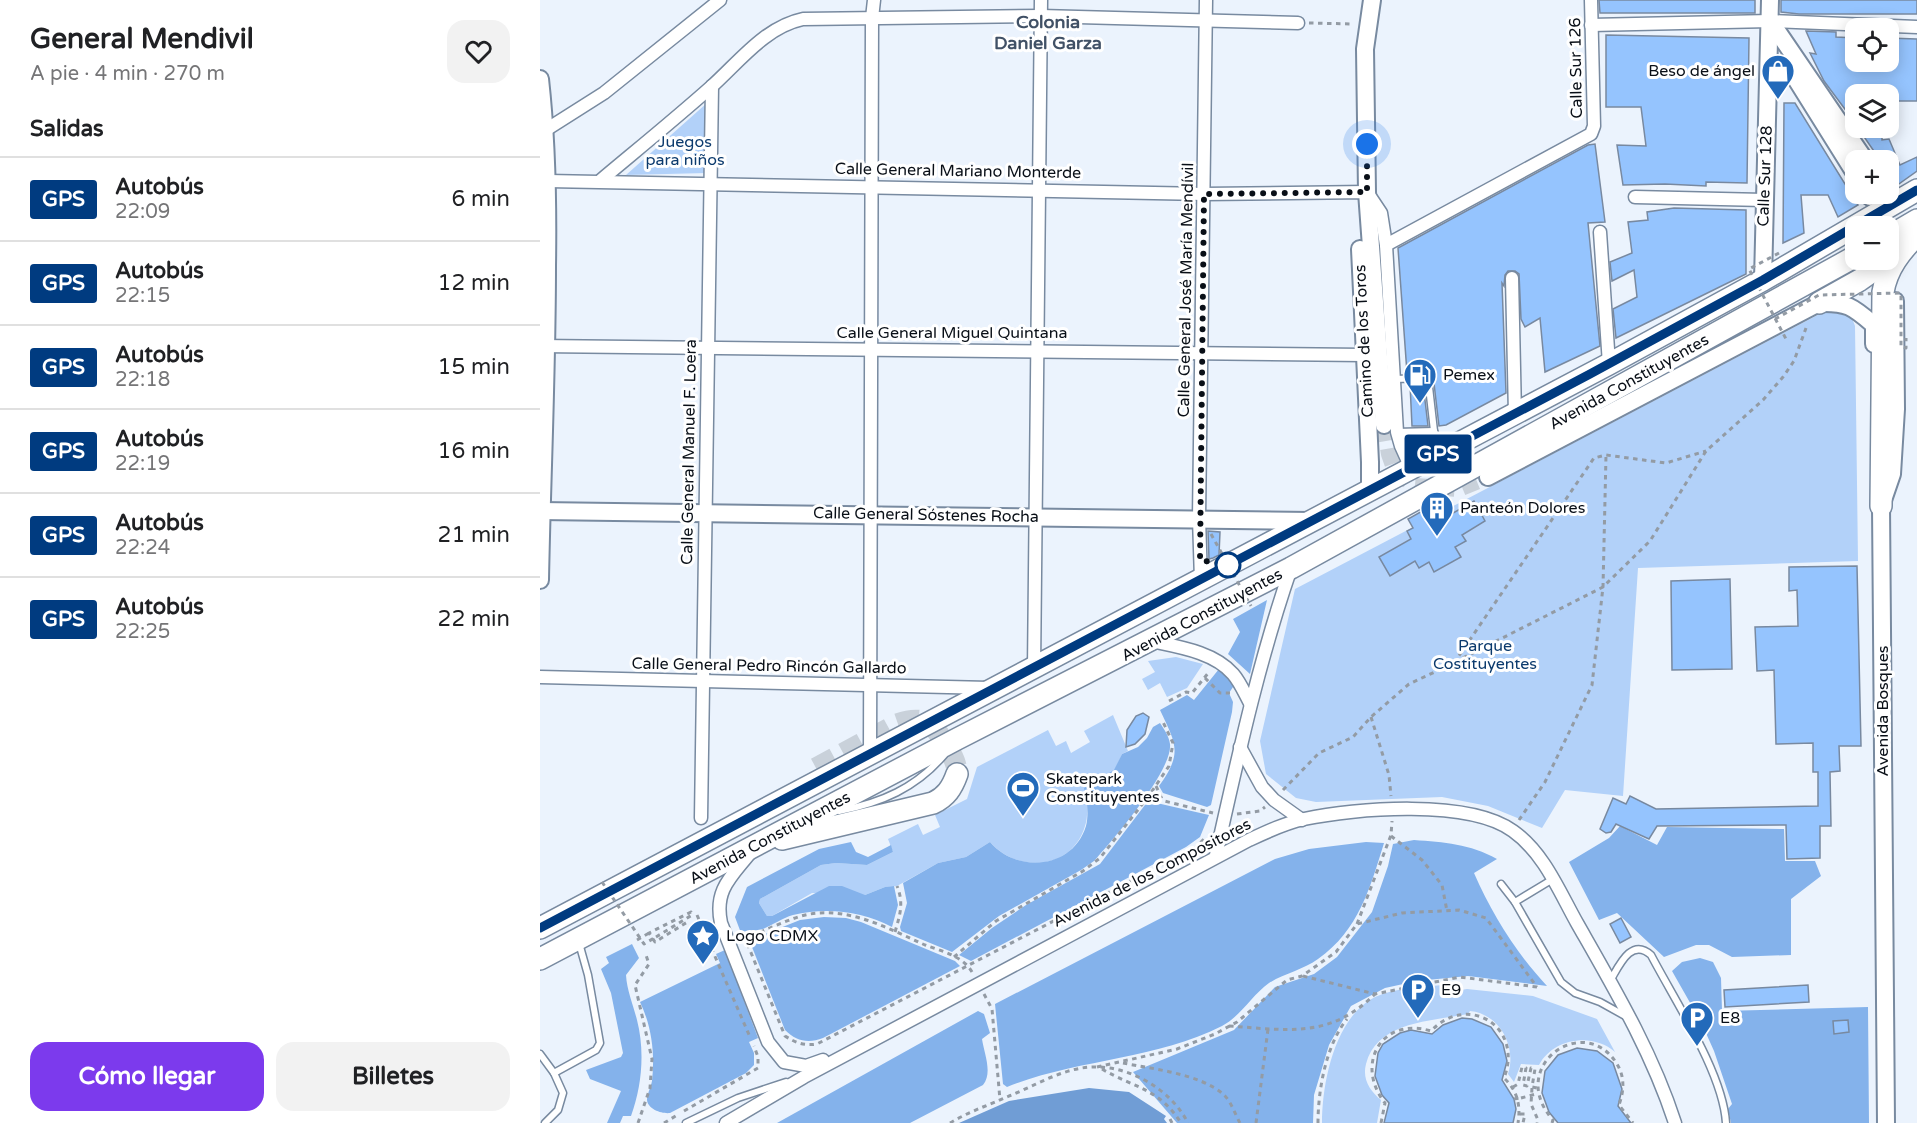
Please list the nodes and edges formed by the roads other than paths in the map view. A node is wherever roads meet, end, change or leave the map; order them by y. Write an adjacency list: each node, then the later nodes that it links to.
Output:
1 (874, 0): 9 (street)
2 (1041, 0): 8 (street)
3 (1206, 0): 10 (street, Calle General José María Mendívil)
4 (1372, 0): 27 (street, Camino de los Toros)
5 (1591, 0): 13 (street, Calle Sur 126)
6 (1770, 0): 11 (street, Calle Sur 128)
7 (717, 1): 18 (street)
8 (1041, 16): 9 (street); 10 (street); 26 (street)
9 (872, 18): 17 (street); 24 (street)
10 (1205, 20): 12 (street); 28 (street, Calle General José María Mendívil)
11 (1770, 21): 13 (street); 14 (street); 15 (street, Calle Sur 128); 19 (street)
12 (1298, 23)
13 (1591, 25): 36 (street, Calle Sur 126)
14 (1917, 27)
15 (1770, 39): 20 (street); 31 (street, Calle Sur 128)
16 (540, 80): 18 (street)
17 (712, 86): 21 (street); 23 (street, Calle General Manuel F. Loera)
18 (543, 131): 22 (street)
19 (1858, 150)
20 (1845, 158)
21 (601, 180): 22 (street, Calle General Mariano Monterde); 23 (street, Calle General Mariano Monterde)
22 (548, 181): 45 (street)
23 (712, 183): 24 (street, Calle General Mariano Monterde); 46 (street, Calle General Manuel F. Loera)
24 (872, 186): 26 (street, Calle General Mariano Monterde); 47 (street)
25 (1917, 189): 29 (highway, Avenida Constituyentes)
26 (1040, 190): 28 (street, Calle General Mariano Monterde); 48 (street)
27 (1367, 192): 28 (street, Calle General Mariano Monterde); 36 (street); 50 (street, Camino de los Toros); 54 (street, Camino de los Toros)
28 (1204, 194): 49 (street, Calle General José María Mendívil)
29 (1899, 195)
30 (1635, 197): 31 (street)
31 (1764, 200): 40 (street, Calle Sur 128)
32 (1882, 204): 40 (highway, Avenida Constituyentes)
33 (1917, 220): 35 (highway)
34 (1600, 231): 51 (street)
35 (1901, 243): 41 (highway); 60 (highway)
36 (1386, 245): 52 (street)
37 (1845, 262): 38 (highway, Avenida Constituyentes)
38 (1822, 275): 41 (highway); 67 (highway, Avenida Constituyentes)
39 (1512, 278): 53 (street)
40 (1763, 280): 51 (highway, Avenida Constituyentes)
41 (1860, 280): 43 (highway); 44 (highway)
42 (1895, 301): 60 (street, Avenida Bosques)
43 (1819, 303): 44 (street); 58 (street)
44 (1874, 325): 60 (street)
45 (544, 346): 46 (street, Calle General Miguel Quintana); 61 (street)
46 (708, 349): 47 (street, Calle General Miguel Quintana); 62 (street, Calle General Manuel F. Loera)
47 (872, 349): 48 (street, Calle General Miguel Quintana); 63 (street)
48 (1037, 350): 49 (street, Calle General Miguel Quintana); 64 (street)
49 (1202, 351): 50 (street, Calle General Miguel Quintana); 65 (street, Calle General José María Mendívil)
50 (1364, 354): 59 (street, Camino de los Toros)
51 (1609, 364): 53 (highway, Avenida Constituyentes)
52 (1393, 379): 54 (street); 55 (lane)
53 (1515, 415): 56 (highway, Avenida Constituyentes)
54 (1391, 428): 55 (lane); 57 (street)
55 (1434, 431): 56 (lane)
56 (1443, 451): 57 (highway, Avenida Constituyentes)
57 (1411, 468): 59 (highway, Avenida Constituyentes)
58 (1488, 477)
59 (1370, 491): 66 (highway, Avenida Constituyentes)
60 (1881, 506): 103 (street, Avenida Bosques)
61 (541, 511): 62 (street, Calle General Sóstenes Rocha); 68 (street)
62 (704, 513): 63 (street, Calle General Sóstenes Rocha); 73 (street, Calle General Manuel F. Loera)
63 (870, 515): 64 (street, Calle General Sóstenes Rocha); 74 (street)
64 (1035, 517): 65 (street, Calle General Sóstenes Rocha); 71 (street)
65 (1199, 518): 66 (street, Calle General Sóstenes Rocha); 69 (street, Calle General José María Mendívil)
66 (1312, 521): 69 (highway, Avenida Constituyentes)
67 (1291, 568): 70 (highway, Avenida Constituyentes); 76 (street)
68 (540, 580)
69 (1201, 580): 71 (highway, Avenida Constituyentes)
70 (1152, 641): 76 (street); 83 (highway, Avenida Constituyentes)
71 (1034, 669): 75 (highway, Avenida Constituyentes)
72 (540, 677): 73 (street, Calle General Pedro Rincón Gallardo)
73 (703, 681): 74 (street, Calle General Pedro Rincón Gallardo); 81 (street, Calle General Manuel F. Loera)
74 (869, 686): 75 (street, Calle General Pedro Rincón Gallardo); 78 (street)
75 (998, 688): 78 (highway, Avenida Constituyentes)
76 (1250, 703): 77 (street)
77 (1240, 747): 82 (street); 84 (street)
78 (870, 754): 85 (highway, Avenida Constituyentes)
79 (816, 768): 85 (highway)
80 (957, 774): 83 (highway)
81 (701, 818)
82 (1302, 820): 84 (street, Avenida de los Compositores); 86 (street, Avenida de los Compositores)
83 (758, 844): 90 (highway, Avenida Constituyentes); 94 (street)
84 (1216, 855): 94 (street, Avenida de los Compositores)
85 (651, 869): 89 (highway, Avenida Constituyentes)
86 (1553, 879): 88 (lane); 92 (street, Avenida de los Compositores)
87 (1501, 884): 88 (lane)
88 (1515, 902): 93 (lane)
89 (540, 928)
90 (578, 939): 91 (highway, Avenida Constituyentes); 96 (lane)
91 (540, 959)
92 (1610, 981): 93 (street, Avenida de los Compositores); 102 (lane)
93 (1630, 1019): 101 (street, Avenida de los Compositores)
94 (858, 1048): 97 (street, Avenida de los Compositores)
95 (540, 1054): 96 (lane)
96 (554, 1073): 98 (lane)
97 (804, 1077): 99 (lane); 100 (street, Avenida de los Compositores)
98 (544, 1123)
99 (686, 1123)
100 (726, 1123)
101 (1675, 1123)
102 (1726, 1123)
103 (1886, 1123)

